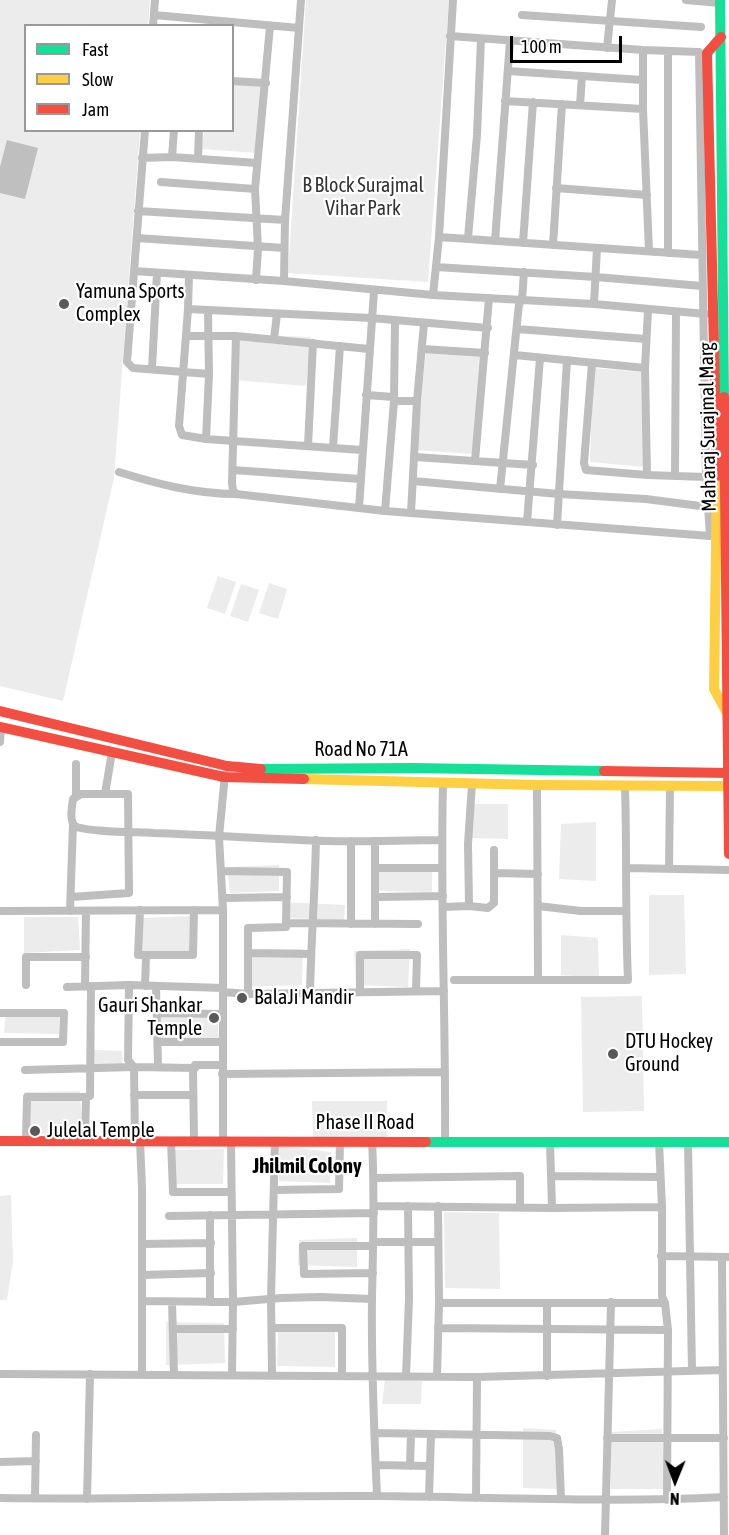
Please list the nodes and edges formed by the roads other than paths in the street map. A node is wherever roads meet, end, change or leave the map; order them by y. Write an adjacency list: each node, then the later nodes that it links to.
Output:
1 (154, 0): 7 (street)
2 (301, 0): 13 (street)
3 (453, 0): 14 (street)
4 (612, 0): 9 (street)
5 (686, 0): 6 (street)
6 (720, 1): 75 (street, Maharaj Surajmal Marg)
7 (154, 15): 10 (street); 11 (street)
8 (522, 15): 9 (street)
9 (609, 20): 12 (street); 17 (street)
10 (153, 24)
11 (270, 26): 13 (street); 24 (street)
12 (701, 27)
13 (299, 28): 43 (street)
14 (450, 36): 15 (street); 44 (street)
15 (481, 39): 16 (street); 46 (street)
16 (510, 41): 17 (street); 20 (street)
17 (607, 48): 18 (street)
18 (643, 51): 19 (street); 22 (street)
19 (668, 51): 54 (street); 55 (street)
20 (508, 71): 21 (street); 25 (street)
21 (582, 75): 22 (street); 28 (street)
22 (642, 80): 29 (street)
23 (234, 81): 24 (street)
24 (266, 83): 36 (street)
25 (506, 101): 26 (street); 47 (street)
26 (533, 102): 27 (street); 48 (street)
27 (562, 104): 28 (street); 38 (street)
28 (580, 105): 29 (street)
29 (643, 109): 40 (street)
30 (145, 132): 34 (street)
31 (174, 132): 33 (street)
32 (199, 132): 35 (street)
33 (172, 157): 34 (street); 35 (street)
34 (142, 158): 41 (street)
35 (198, 159): 36 (street)
36 (257, 163): 39 (street)
37 (162, 182): 39 (street)
38 (556, 188): 40 (street); 49 (street)
39 (255, 189): 42 (street)
40 (647, 195): 53 (street)
41 (138, 212): 42 (street); 45 (street)
42 (256, 219): 43 (street); 50 (street)
43 (285, 220): 51 (street)
44 (439, 237): 46 (street); 56 (street)
45 (137, 238): 50 (street); 57 (street)
46 (468, 238): 47 (street)
47 (495, 241): 48 (street)
48 (523, 243): 49 (street)
49 (553, 245): 52 (street)
50 (258, 246): 51 (street); 62 (street)
51 (284, 248): 63 (street)
52 (597, 248): 53 (street); 61 (street)
53 (649, 251): 54 (street)
54 (668, 253): 55 (street)
55 (701, 255): 64 (street)
56 (436, 267): 58 (street); 66 (street)
57 (134, 271): 59 (street); 96 (street)
58 (524, 272): 61 (street); 68 (street)
59 (157, 273): 60 (street); 96 (street)
60 (189, 275): 62 (street); 70 (street)
61 (596, 277): 64 (street); 69 (street)
62 (256, 280): 63 (street)
63 (284, 281): 65 (street)
64 (702, 286): 75 (street)
65 (374, 291): 66 (street); 76 (street)
66 (433, 295): 67 (street)
67 (489, 298): 68 (street); 79 (street)
68 (522, 300): 69 (street); 80 (street)
69 (594, 304): 72 (street)
70 (188, 309): 71 (street); 81 (street)
71 (208, 310): 74 (street); 83 (street)
72 (648, 310): 73 (street); 85 (street)
73 (676, 312): 75 (street); 114 (street)
74 (277, 314): 76 (street); 84 (street)
75 (714, 314): 115 (street); 122 (street, Maharaj Surajmal Marg)
76 (371, 318): 77 (street); 88 (street)
77 (395, 320): 78 (street); 100 (street)
78 (424, 323): 79 (street); 89 (street)
79 (488, 328): 90 (street)
80 (517, 329): 85 (street); 91 (street)
81 (186, 336): 83 (street); 97 (street)
82 (236, 336): 83 (street); 84 (street); 103 (street)
83 (210, 337): 98 (street)
84 (274, 339): 86 (street)
85 (646, 339): 95 (street)
86 (312, 343): 87 (street); 104 (street)
87 (340, 346): 88 (street); 105 (street)
88 (369, 349): 99 (street)
89 (423, 349): 90 (street); 101 (street)
90 (485, 353): 108 (street)
91 (515, 355): 92 (street); 109 (street)
92 (540, 358): 93 (street); 110 (street)
93 (567, 360): 94 (street); 121 (street)
94 (592, 363): 95 (street); 113 (street)
95 (645, 368): 113 (street)
96 (152, 369): 97 (street)
97 (183, 373): 98 (street); 102 (street)
98 (209, 374): 102 (street)
99 (366, 395): 100 (street); 106 (street)
100 (394, 399): 101 (street); 124 (street)
101 (417, 401): 107 (street)
102 (206, 439): 103 (street)
103 (233, 440): 104 (street); 111 (street)
104 (308, 446): 105 (street)
105 (333, 447): 106 (street)
106 (362, 450): 116 (street)
107 (415, 457): 108 (street); 117 (street)
108 (474, 461): 109 (street)
109 (503, 463): 110 (street); 118 (street)
110 (533, 465): 119 (street)
111 (233, 470): 116 (street); 120 (street)
112 (119, 472): 120 (street)
113 (648, 475): 114 (street)
114 (675, 476): 115 (street)
115 (706, 477): 122 (street)
116 (360, 479): 123 (street)
117 (412, 481): 118 (street); 125 (street)
118 (500, 489): 119 (street)
119 (530, 491): 121 (street); 126 (street)
120 (236, 494): 123 (street)
121 (558, 494): 122 (street); 127 (street)
122 (718, 507): 127 (street); 129 (street, Maharaj Surajmal Marg)
123 (358, 508): 124 (street)
124 (385, 511): 125 (street)
125 (411, 513): 126 (street)
126 (527, 522): 127 (street)
127 (557, 525)
128 (0, 711): 134 (street, Road No 71A)
129 (728, 716): 135 (street)
130 (0, 727): 131 (street); 132 (street, Road No 71A)
131 (0, 742)
132 (112, 752): 134 (street, Road No 71A); 142 (street)
133 (76, 764): 143 (street)
134 (225, 771): 135 (street, Road No 71A); 136 (street, Road No 71A); 146 (street)
135 (729, 773): 140 (street)
136 (443, 783): 137 (street, Road No 71A); 148 (street)
137 (472, 784): 138 (street, Road No 71A); 166 (street)
138 (537, 785): 139 (street, Road No 71A); 160 (street)
139 (625, 786): 141 (street, Road No 71A); 155 (street)
140 (729, 786): 141 (street, Road No 71A); 152 (street)
141 (670, 787): 156 (street)
142 (105, 794): 143 (street); 145 (street)
143 (76, 797): 144 (street)
144 (73, 824): 145 (street); 162 (street)
145 (129, 831): 146 (street); 162 (street)
146 (219, 837): 147 (street); 158 (street)
147 (316, 840): 149 (street); 177 (street)
148 (441, 840): 150 (street); 154 (street)
149 (351, 841): 150 (street); 178 (street)
150 (375, 841): 153 (street)
151 (494, 850): 159 (street)
152 (729, 854)
153 (376, 868): 154 (street); 164 (street)
154 (442, 868): 161 (street)
155 (627, 868): 156 (street); 175 (street)
156 (669, 869): 157 (street)
157 (729, 870)
158 (221, 872): 163 (street); 165 (street)
159 (494, 873): 160 (street); 166 (street)
160 (538, 874): 167 (street)
161 (443, 896): 164 (street); 168 (street)
162 (71, 897): 173 (street)
163 (286, 897): 165 (street); 176 (street)
164 (376, 897): 179 (street)
165 (223, 898): 171 (street)
166 (469, 906): 168 (street)
167 (538, 906): 175 (street); 185 (street)
168 (442, 907): 195 (street)
169 (140, 910): 170 (street); 174 (street); 183 (street)
170 (194, 910): 171 (street); 183 (street)
171 (223, 910): 193 (street)
172 (0, 911): 173 (street)
173 (70, 911): 174 (street)
174 (86, 911): 184 (street)
175 (625, 911): 185 (street)
176 (286, 923): 177 (street); 181 (street)
177 (312, 923): 178 (street); 182 (street)
178 (351, 924): 179 (street)
179 (375, 924): 180 (street)
180 (418, 924)
181 (249, 953): 182 (street); 198 (street)
182 (311, 954): 197 (street)
183 (146, 956): 190 (street)
184 (86, 957): 187 (street); 188 (street)
185 (538, 979): 186 (street)
186 (454, 980)
187 (26, 985)
188 (88, 986): 189 (street); 192 (street); 208 (street)
189 (129, 986): 190 (street); 206 (street)
190 (145, 986): 191 (street)
191 (156, 986): 193 (street); 200 (street)
192 (67, 987)
193 (223, 990): 198 (street); 201 (street)
194 (416, 991): 195 (street); 196 (street); 196 (street)
195 (444, 991): 211 (street)
196 (360, 992): 197 (street)
197 (310, 993): 198 (street)
198 (248, 994)
199 (0, 1013): 202 (street)
200 (157, 1013): 201 (street); 203 (street)
201 (223, 1014): 204 (street)
202 (0, 1042)
203 (158, 1042): 204 (street); 205 (street)
204 (223, 1042): 210 (street)
205 (158, 1066): 206 (street); 207 (street)
206 (134, 1067): 208 (street); 212 (street)
207 (193, 1068): 210 (street); 213 (street)
208 (91, 1069): 209 (street); 214 (street)
209 (25, 1070)
210 (222, 1070): 211 (street); 221 (street)
211 (446, 1072): 225 (street)
212 (134, 1095): 213 (street); 218 (street)
213 (193, 1095): 220 (street)
214 (86, 1097): 216 (street); 217 (street)
215 (0, 1141): 216 (street, Phase II Road)
216 (26, 1141): 217 (street, Phase II Road)
217 (85, 1141): 218 (street, Phase II Road)
218 (137, 1141): 219 (street, Phase II Road); 248 (street)
219 (171, 1141): 220 (street, Phase II Road); 234 (street)
220 (194, 1141): 221 (street, Phase II Road)
221 (227, 1141): 222 (street, Phase II Road); 234 (street)
222 (275, 1141): 223 (street, Phase II Road); 233 (street)
223 (340, 1141): 224 (street, Phase II Road); 233 (street)
224 (372, 1141): 225 (street, Phase II Road); 232 (street)
225 (445, 1142): 226 (street, Phase II Road)
226 (550, 1142): 227 (street, Phase II Road); 230 (street)
227 (659, 1142): 228 (street, Phase II Road); 231 (street)
228 (688, 1142): 229 (street, Phase II Road); 251 (street)
229 (729, 1142)
230 (551, 1176): 231 (street); 239 (street)
231 (660, 1177): 238 (street)
232 (374, 1179): 237 (street); 240 (street)
233 (274, 1191): 243 (street)
234 (231, 1192): 242 (street)
235 (408, 1206): 236 (street); 240 (street); 245 (street)
236 (438, 1206): 237 (street); 246 (street)
237 (520, 1207): 239 (street)
238 (662, 1207): 239 (street); 250 (street)
239 (552, 1208)
240 (374, 1210): 243 (street); 249 (street)
241 (210, 1215): 242 (street); 244 (street); 247 (street)
242 (231, 1215): 243 (street); 261 (street)
243 (273, 1215): 256 (street)
244 (169, 1216)
245 (409, 1241): 246 (street); 249 (street); 286 (street)
246 (438, 1242): 263 (street)
247 (211, 1243): 248 (street); 253 (street)
248 (142, 1244): 255 (street)
249 (373, 1244): 254 (street); 254 (street)
250 (661, 1256): 251 (street); 265 (street)
251 (689, 1256): 252 (street); 275 (street)
252 (725, 1257): 273 (street)
253 (211, 1273): 255 (street); 260 (street)
254 (373, 1273): 257 (street)
255 (142, 1275): 258 (street)
256 (271, 1298): 257 (street); 261 (street); 266 (street)
257 (372, 1299): 285 (street)
258 (143, 1301): 259 (street); 280 (street)
259 (172, 1302): 260 (street); 269 (street)
260 (210, 1302): 261 (street)
261 (233, 1302): 270 (street)
262 (611, 1302): 264 (street); 265 (street); 271 (street)
263 (439, 1303): 264 (street); 267 (street)
264 (547, 1303): 268 (street)
265 (665, 1304): 272 (street)
266 (272, 1328): 283 (street); 284 (street)
267 (438, 1328): 268 (street); 287 (street)
268 (547, 1328): 271 (street); 288 (street)
269 (173, 1329): 270 (street); 281 (street)
270 (233, 1329): 282 (street)
271 (610, 1329): 272 (street); 279 (street)
272 (668, 1330): 276 (street)
273 (726, 1338): 274 (street)
274 (722, 1370): 275 (street); 296 (street)
275 (692, 1371): 276 (street)
276 (667, 1372): 279 (street); 297 (street)
277 (0, 1374): 278 (street)
278 (90, 1374): 280 (street); 309 (street)
279 (609, 1374): 288 (street); 295 (street)
280 (142, 1375): 281 (street)
281 (174, 1375): 282 (street)
282 (232, 1375): 283 (street)
283 (272, 1375): 284 (street)
284 (342, 1375): 285 (street)
285 (373, 1375): 286 (street); 290 (street)
286 (406, 1376): 287 (street)
287 (437, 1376): 289 (street)
288 (547, 1376): 289 (street)
289 (477, 1377): 294 (street)
290 (375, 1433): 291 (street); 300 (street)
291 (411, 1434): 292 (street); 301 (street)
292 (431, 1434): 294 (street); 302 (street)
293 (36, 1435): 298 (street)
294 (477, 1435): 308 (street); 310 (street)
295 (607, 1438): 297 (street); 311 (street)
296 (724, 1438): 297 (street); 305 (street)
297 (667, 1439): 312 (street)
298 (36, 1461): 299 (street); 307 (street)
299 (0, 1462)
300 (376, 1465): 301 (street); 303 (street)
301 (410, 1466): 302 (street)
302 (430, 1466): 304 (street)
303 (377, 1496): 304 (street); 309 (street)
304 (429, 1497): 308 (street)
305 (724, 1497): 312 (street); 314 (street)
306 (0, 1498): 307 (street)
307 (35, 1498): 309 (street)
308 (476, 1498): 310 (street)
309 (87, 1499)
310 (561, 1499): 311 (street)
311 (606, 1500): 312 (street); 313 (street)
312 (667, 1500)
313 (605, 1535)
314 (724, 1535)

